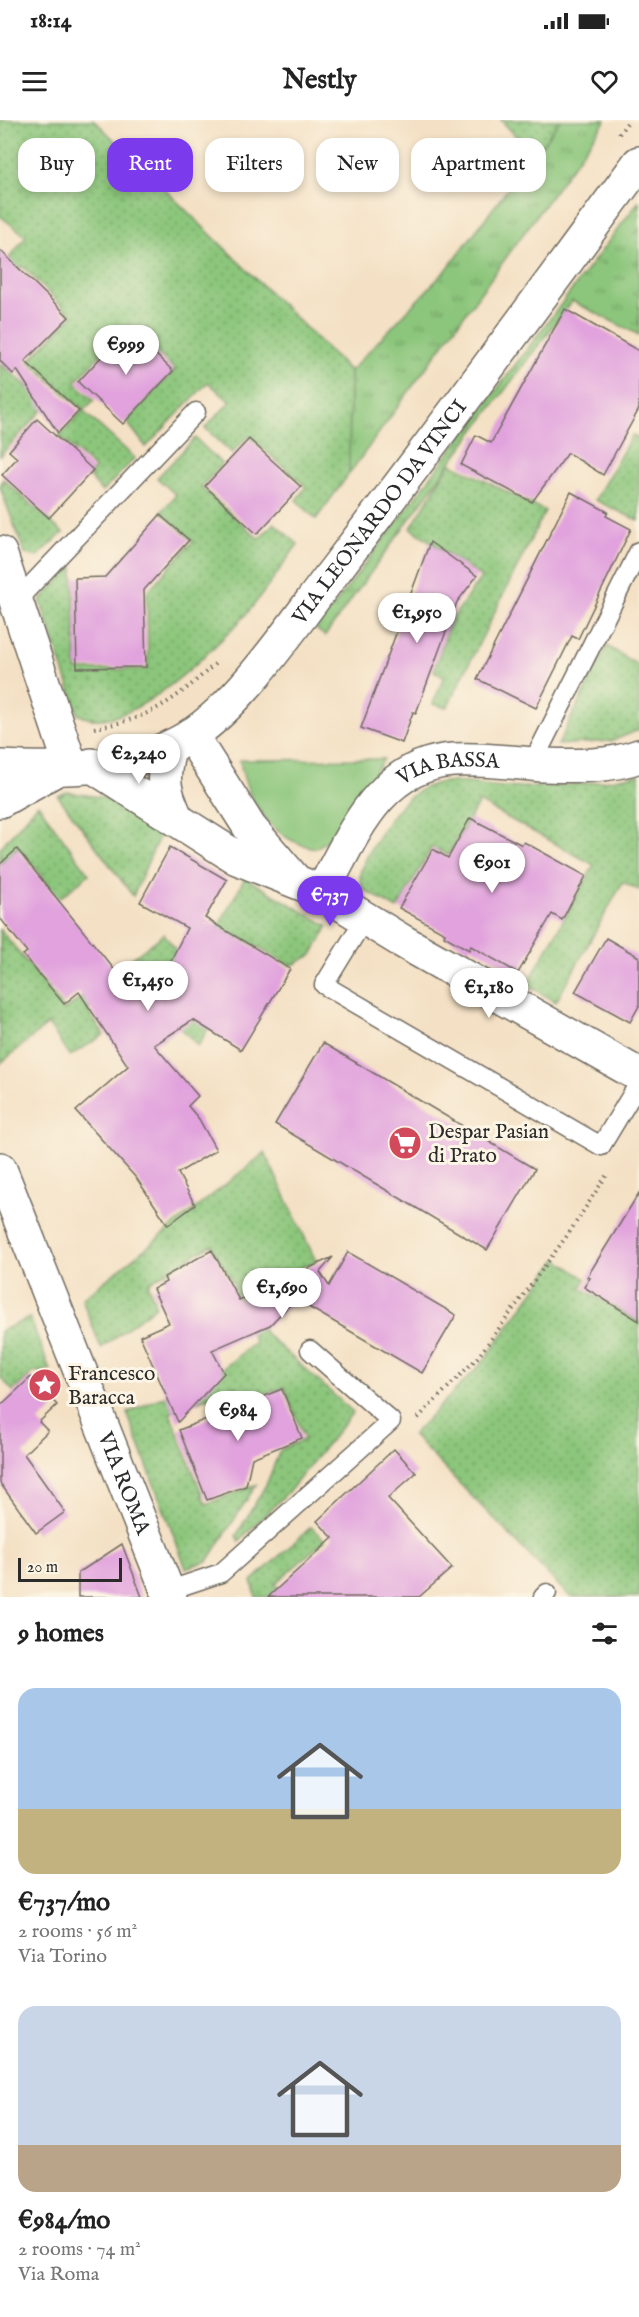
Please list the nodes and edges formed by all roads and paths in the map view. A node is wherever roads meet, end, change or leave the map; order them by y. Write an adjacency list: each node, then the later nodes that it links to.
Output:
1 (628, 120): 2 (path)
2 (614, 139)
3 (639, 163): 10 (street, VIA LEONARDO DA VINCI)
4 (196, 412): 7 (lane)
5 (639, 552): 12 (lane)
6 (0, 553): 7 (street)
7 (17, 600): 9 (street)
8 (221, 659): 9 (path)
9 (59, 731): 14 (street)
10 (180, 741): 14 (street, VIA LEONARDO DA VINCI); 16 (street); 17 (street)
11 (639, 756): 12 (street, VIA BASSA)
12 (532, 764): 17 (street, VIA BASSA)
13 (0, 767): 14 (street, VIA LEONARDO DA VINCI)
14 (72, 767): 15 (street, VIA LEONARDO DA VINCI); 16 (street)
15 (0, 801)
16 (176, 817): 17 (street)
17 (308, 886): 18 (street)
18 (365, 918): 19 (street); 20 (lane)
19 (639, 1075)
20 (639, 1083)
21 (613, 1164): 25 (path)
22 (0, 1169): 23 (street, VIA ROMA)
23 (9, 1222): 26 (street, VIA ROMA)
24 (310, 1350): 26 (lane)
25 (412, 1424)
26 (169, 1594)

